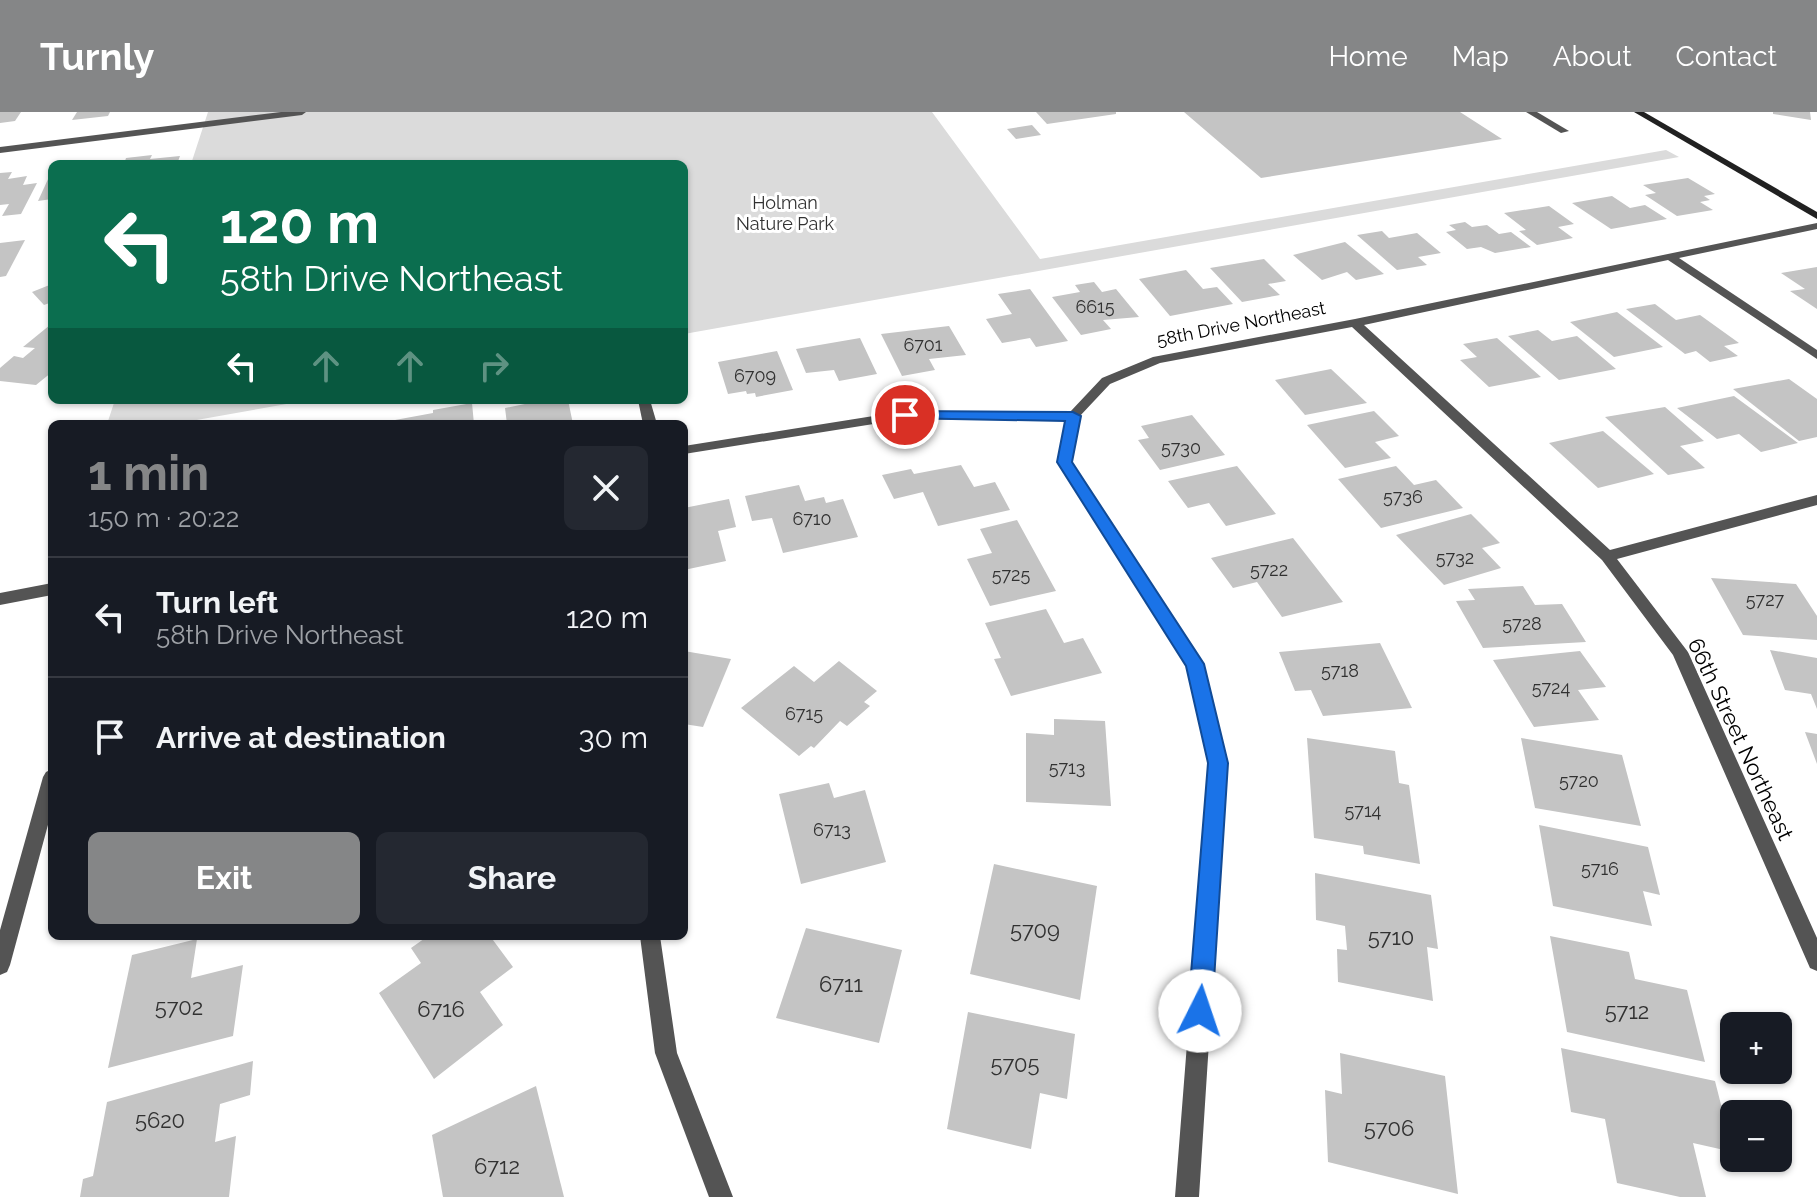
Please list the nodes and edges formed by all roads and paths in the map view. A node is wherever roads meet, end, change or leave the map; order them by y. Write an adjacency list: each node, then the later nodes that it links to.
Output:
1 (302, 112): 5 (street)
2 (1530, 112): 4 (street)
3 (1638, 112): 6 (main road)
4 (1564, 131)
5 (0, 150)
6 (1817, 216)
7 (1817, 226): 8 (street, 58th Drive Northeast)
8 (1672, 258): 9 (street, 58th Drive Northeast); 10 (street)
9 (1355, 323): 11 (street, 58th Drive Northeast); 14 (street, 66th Street Northeast)
10 (1817, 355)
11 (1073, 416): 12 (street); 22 (street)
12 (688, 449)
13 (1817, 500): 14 (street)
14 (1607, 556): 19 (street, 66th Street Northeast)
15 (48, 590): 16 (street)
16 (0, 599)
17 (48, 791): 20 (street)
18 (651, 940): 21 (street)
19 (1817, 961)
20 (0, 965)
21 (721, 1197)
22 (1187, 1197)

